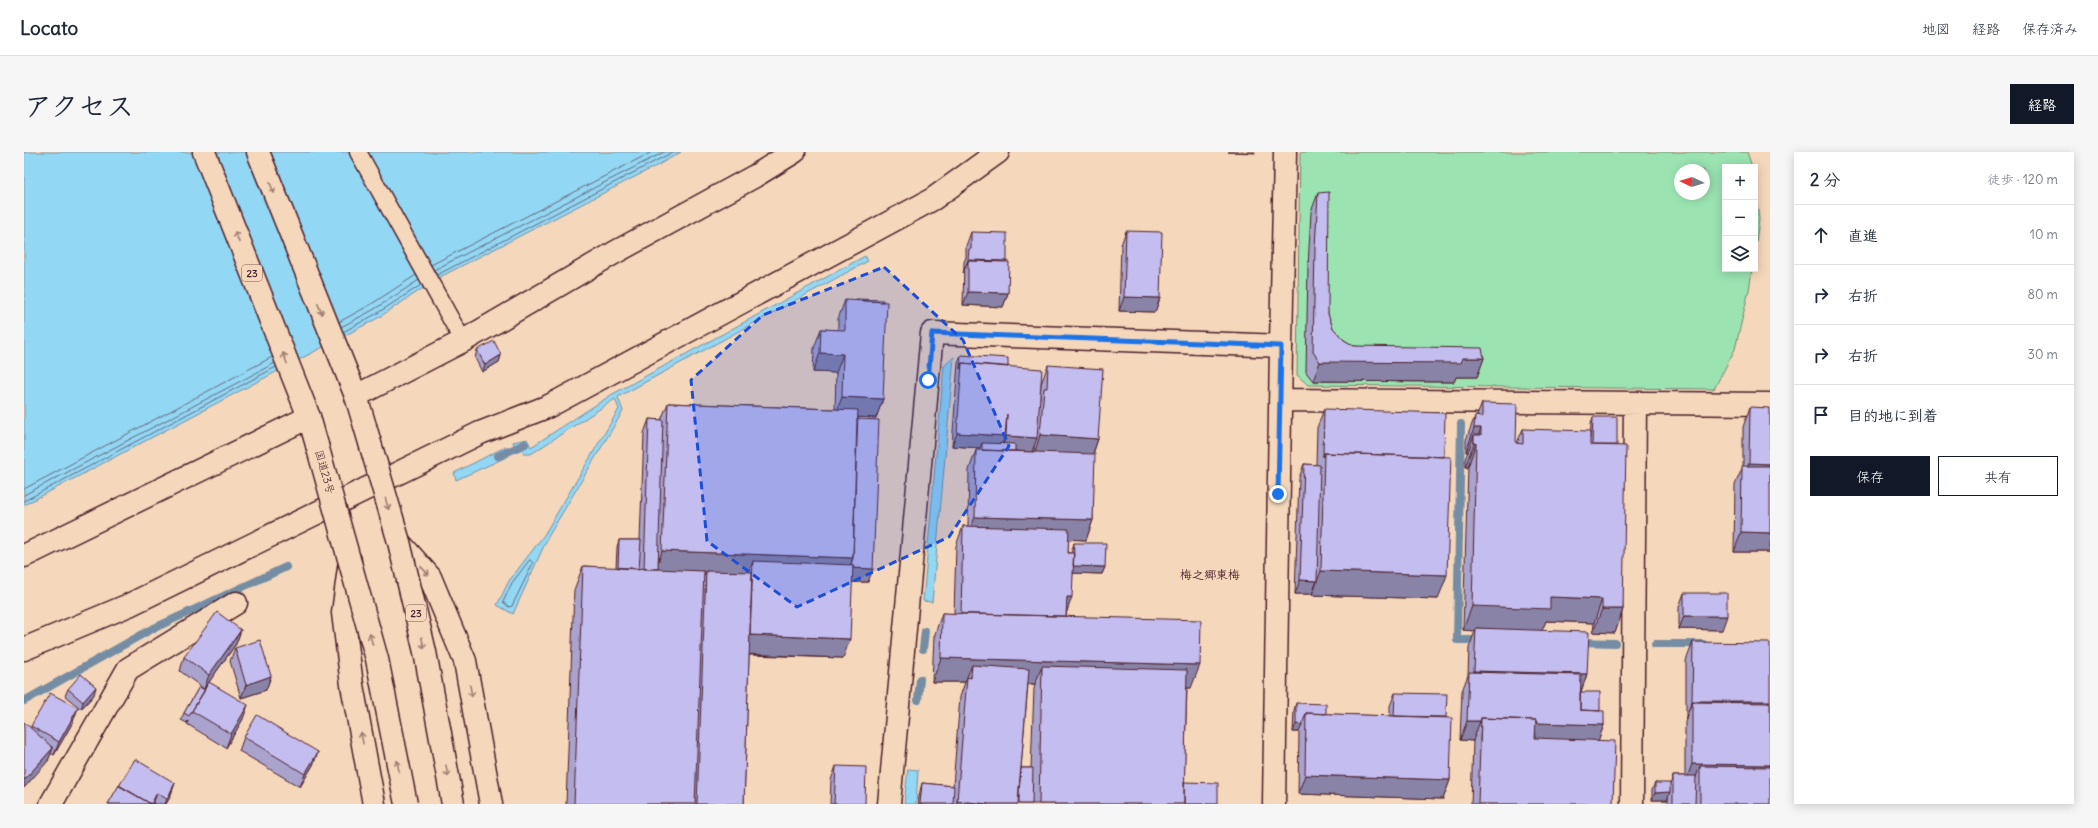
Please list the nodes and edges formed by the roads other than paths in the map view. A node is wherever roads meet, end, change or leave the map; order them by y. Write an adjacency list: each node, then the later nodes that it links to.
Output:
1 (204, 152): 13 (main road, 国道23号 / 23, one-way to 1)
2 (258, 152): 9 (main road, 23, one-way to 9)
3 (358, 152): 7 (lane)
4 (794, 152): 7 (main road)
5 (998, 152): 18 (main road)
6 (1285, 152): 8 (main road)
7 (463, 341): 9 (main road)
8 (1281, 346): 10 (main road); 24 (main road)
9 (356, 396): 14 (main road, 23, one-way to 14, bridge)
10 (1280, 400): 11 (main road); 25 (main road)
11 (1635, 404): 12 (main road); 26 (main road)
12 (1770, 404)
13 (309, 417): 15 (main road); 16 (main road, 国道23号 / 23, bridge)
14 (399, 542): 22 (main road, 23, one-way to 22, bridge); 23 (main road, one-way to 23)
15 (24, 556)
16 (350, 560): 20 (main road, one-way to 16); 21 (main road, 国道23号 / 23, one-way to 16, bridge)
17 (236, 603): 19 (main road)
18 (24, 649)
19 (51, 804)
20 (374, 804)
21 (406, 804)
22 (453, 804)
23 (491, 804)
24 (889, 804)
25 (1274, 804)
26 (1632, 804)

